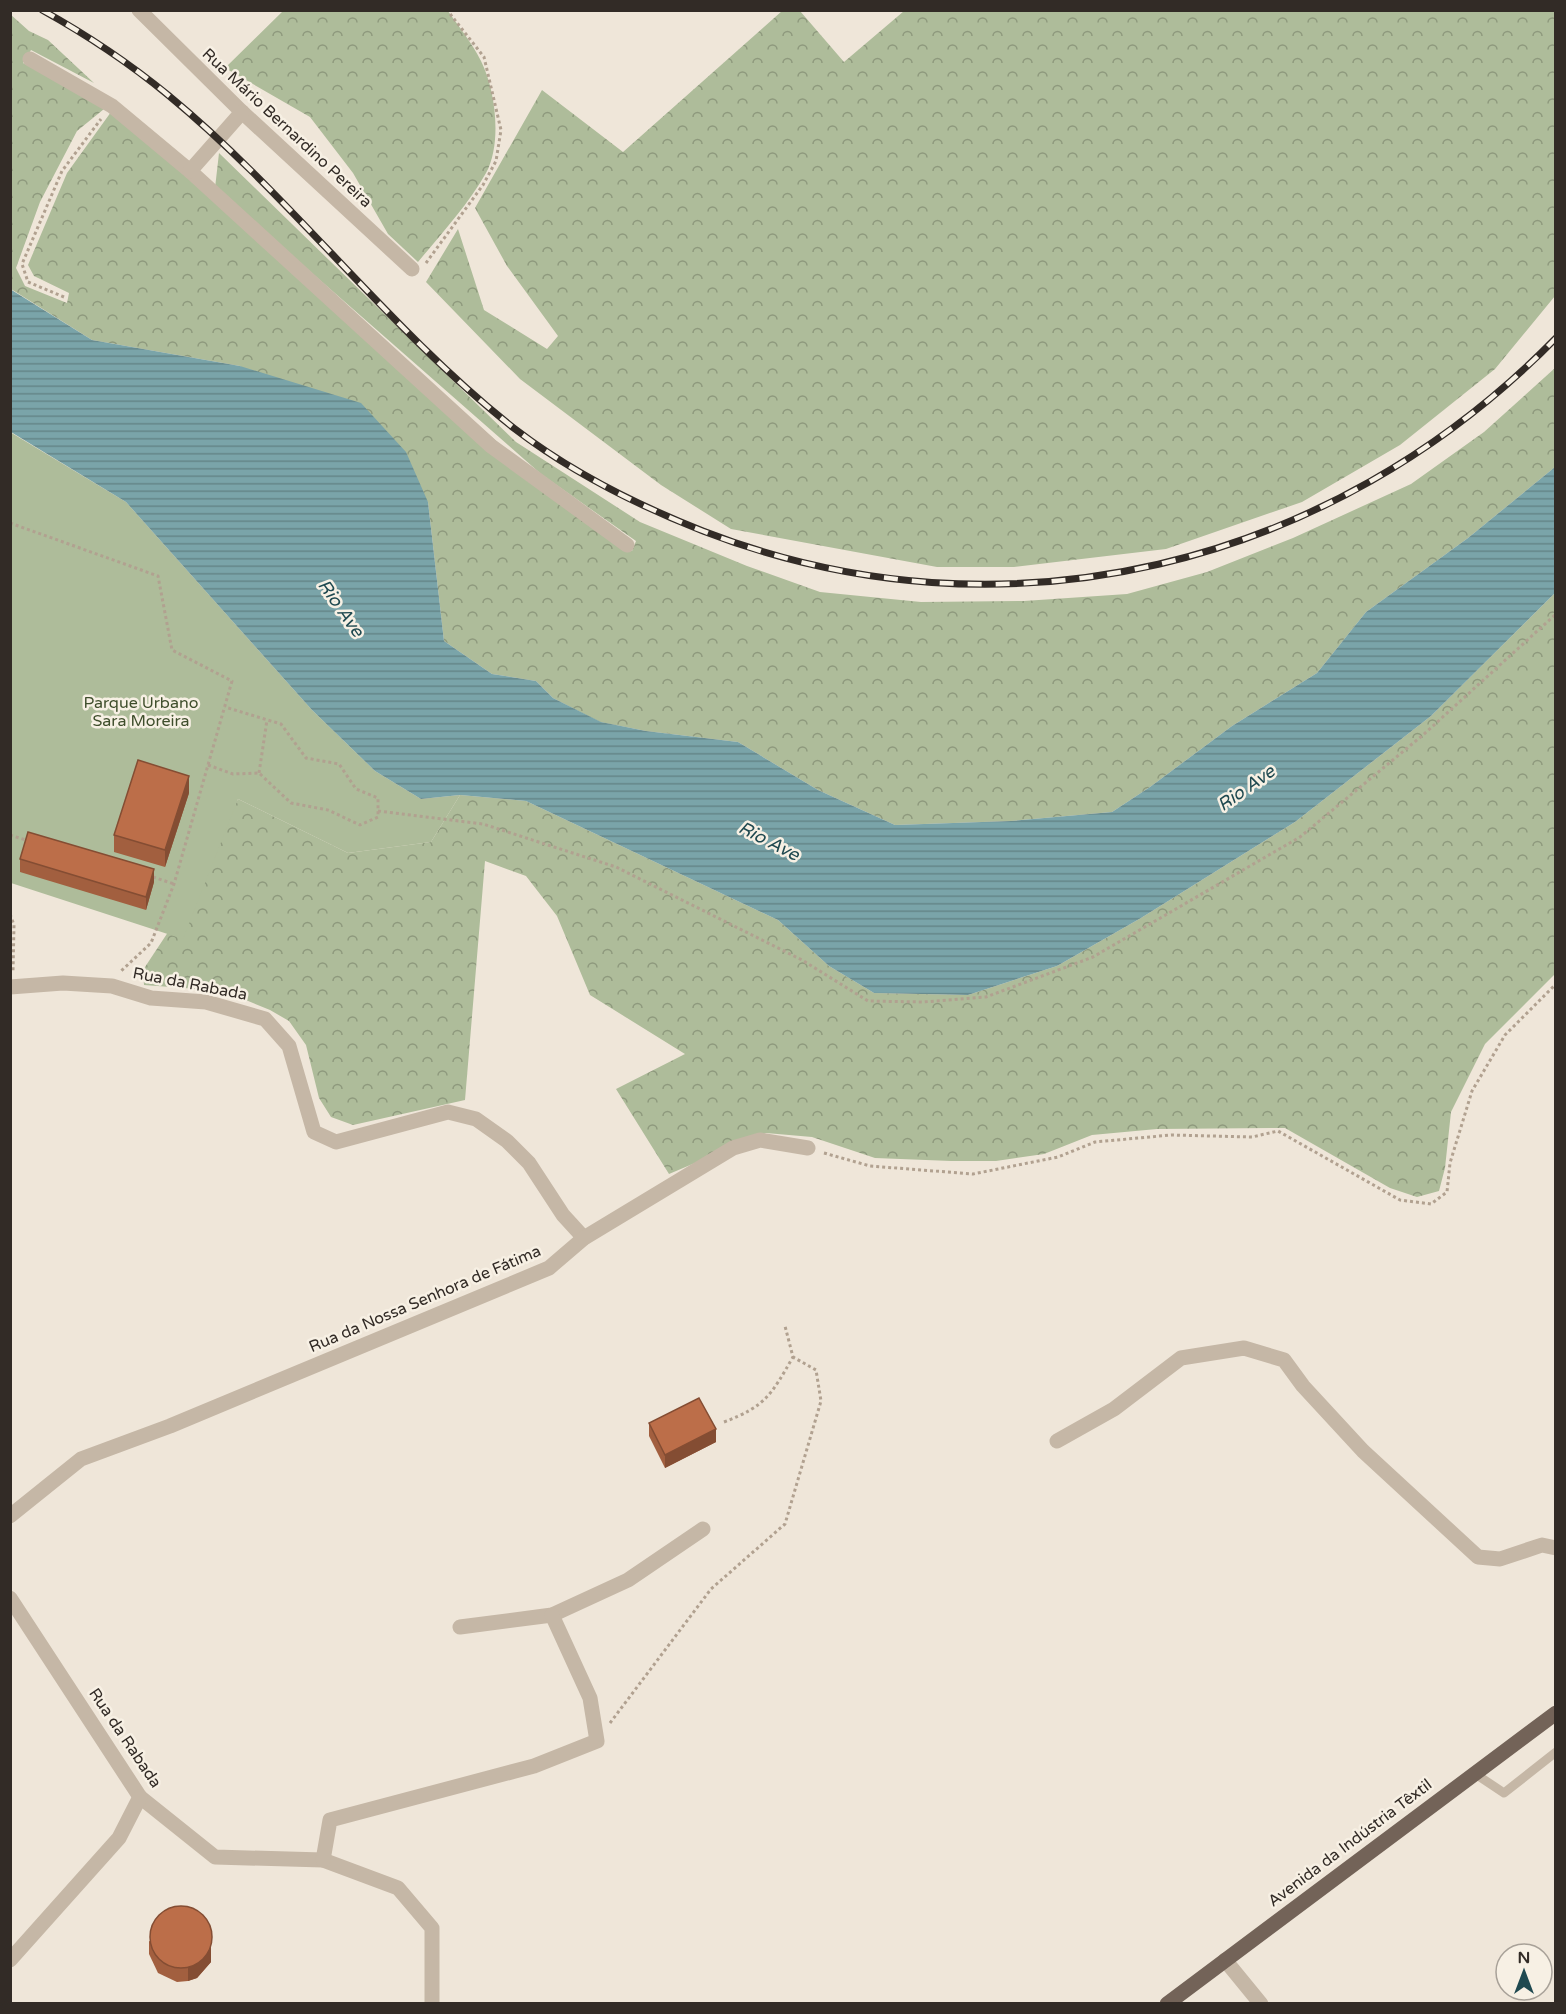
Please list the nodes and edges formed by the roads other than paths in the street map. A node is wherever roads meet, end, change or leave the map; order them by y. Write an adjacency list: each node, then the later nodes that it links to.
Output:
1 (139, 10): 3 (street, Rua Mário Bernardino Pereira)
2 (30, 59): 4 (street)
3 (242, 112): 4 (street); 5 (street, Rua Mário Bernardino Pereira)
4 (190, 171): 6 (street)
5 (412, 269)
6 (627, 545)
7 (13, 986): 9 (street, Rua da Rabada)
8 (808, 1148): 9 (street, Rua da Nossa Senhora de Fátima)
9 (584, 1238): 11 (street, Rua da Nossa Senhora de Fátima)
10 (1057, 1441): 13 (street)
11 (10, 1516)
12 (703, 1528): 15 (street)
13 (1556, 1548)
14 (10, 1598): 20 (street, Rua da Rabada)
15 (552, 1615): 16 (street); 21 (street)
16 (460, 1627)
17 (1556, 1713): 19 (main road, Avenida da Indústria Têxtil)
18 (1556, 1752): 19 (lane)
19 (1474, 1773): 23 (main road, Avenida da Indústria Têxtil)
20 (140, 1797): 21 (street, Rua da Rabada); 22 (street)
21 (323, 1860): 24 (street, Rua da Rabada)
22 (10, 1960)
23 (1225, 1960): 25 (main road, Avenida da Indústria Têxtil); 26 (street)
24 (432, 2004)
25 (1167, 2004)
26 (1261, 2004)

